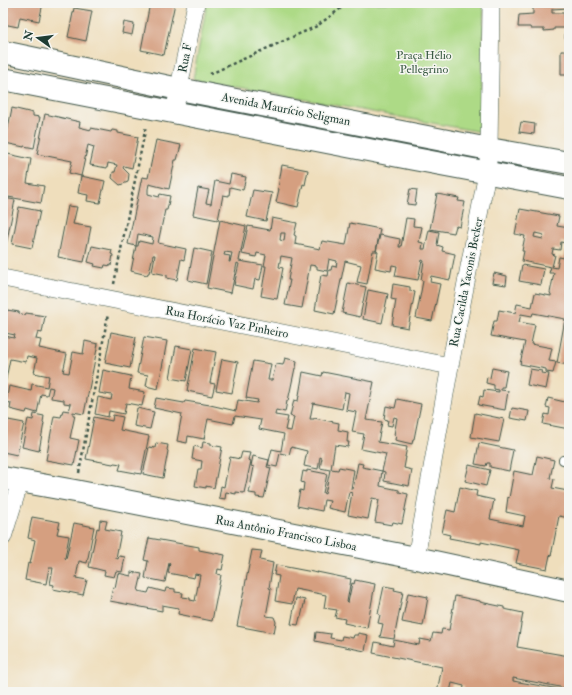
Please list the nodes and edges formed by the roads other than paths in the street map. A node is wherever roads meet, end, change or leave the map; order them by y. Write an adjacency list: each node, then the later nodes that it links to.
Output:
1 (196, 3): 5 (street, Rua F)
2 (491, 3): 7 (street, Rua Cacilda Yaconis Becker)
3 (3, 52): 5 (main road, Avenida Maurício Seligman)
4 (3, 79): 6 (main road, Avenida Maurício Seligman)
5 (179, 89): 6 (street, Rua F); 7 (main road, Avenida Maurício Seligman)
6 (174, 113): 9 (main road, Avenida Maurício Seligman)
7 (489, 149): 8 (main road, Avenida Maurício Seligman); 9 (street, Rua Cacilda Yaconis Becker)
8 (569, 163)
9 (486, 173): 10 (main road, Avenida Maurício Seligman); 12 (street, Rua Cacilda Yaconis Becker)
10 (569, 188)
11 (3, 278): 12 (street, Rua Horácio Vaz Pinheiro)
12 (450, 366): 15 (street, Rua Cacilda Yaconis Becker)
13 (12, 480): 14 (street); 15 (main road, Rua Antônio Francisco Lisboa)
14 (3, 537)
15 (416, 558): 16 (main road, Rua Antônio Francisco Lisboa)
16 (569, 591)

